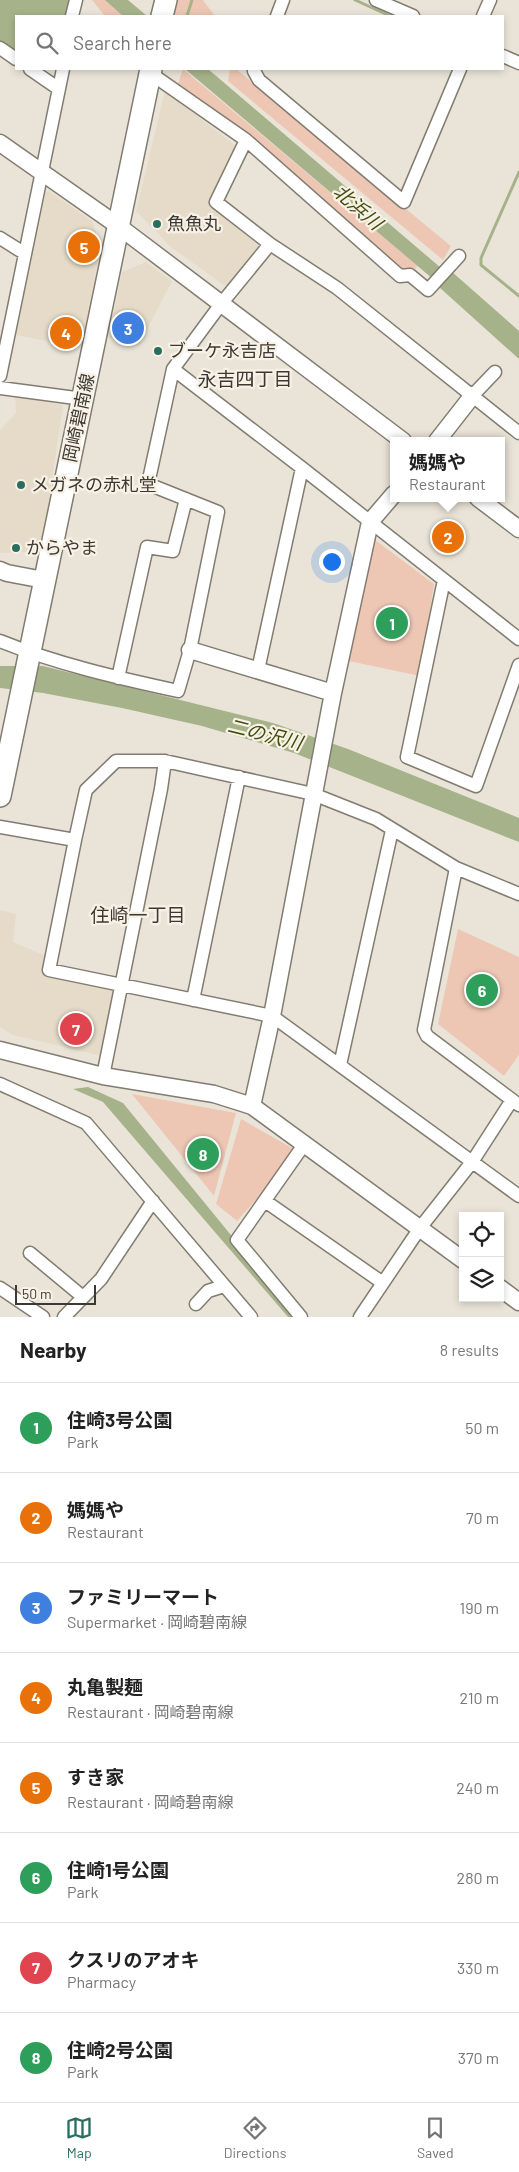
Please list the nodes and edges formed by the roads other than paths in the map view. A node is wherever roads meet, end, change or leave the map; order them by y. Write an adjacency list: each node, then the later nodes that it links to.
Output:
1 (76, 0): 6 (street)
2 (166, 0): 7 (main road)
3 (283, 0): 8 (street)
4 (376, 0): 9 (street)
5 (490, 0): 10 (street)
6 (72, 15)
7 (162, 15)
8 (276, 15)
9 (411, 15)
10 (483, 15)
11 (0, 48): 13 (street)
12 (504, 56): 14 (street)
13 (15, 58)
14 (519, 63)
15 (32, 70): 20 (street)
16 (62, 70): 20 (street)
17 (255, 70): 18 (street)
18 (460, 70)
19 (151, 71): 21 (street); 24 (main road, 岡崎碧南線)
20 (59, 88): 23 (street)
21 (246, 140): 26 (street); 28 (street)
22 (0, 144): 23 (street)
23 (42, 173): 24 (street); 27 (street)
24 (117, 225): 29 (street); 35 (main road, 岡崎碧南線)
25 (0, 238): 27 (street)
26 (270, 244): 29 (street); 34 (street)
27 (24, 253): 32 (street)
28 (459, 256)
29 (221, 304): 30 (street); 37 (street)
30 (173, 369): 39 (street); 40 (street)
31 (495, 372): 34 (street)
32 (0, 376)
33 (0, 388): 35 (street)
34 (474, 395): 36 (street); 38 (street)
35 (83, 400): 46 (main road, 岡崎碧南線)
36 (519, 433)
37 (398, 437)
38 (440, 437)
39 (302, 468): 43 (street); 53 (street)
40 (186, 499): 50 (street); 54 (street)
41 (390, 499): 43 (street)
42 (483, 502): 44 (street)
43 (370, 522): 47 (street); 55 (street)
44 (519, 529)
45 (0, 570): 46 (street)
46 (44, 580): 51 (main road, 岡崎碧南線)
47 (444, 580): 48 (street); 52 (street)
48 (519, 639)
49 (0, 641): 51 (street)
50 (190, 650): 53 (street); 54 (street)
51 (30, 654): 54 (street); 59 (main road, 岡崎碧南線)
52 (519, 664)
53 (258, 670): 55 (street)
54 (118, 678)
55 (333, 693): 58 (street)
56 (164, 761): 57 (street); 62 (street); 65 (street)
57 (239, 777): 58 (street); 66 (street)
58 (313, 794): 61 (street); 67 (street)
59 (0, 796)
60 (0, 827): 62 (street)
61 (392, 830): 63 (street); 69 (street)
62 (75, 840): 65 (street)
63 (456, 868): 64 (street); 72 (street)
64 (519, 894)
65 (121, 986): 66 (street); 70 (street)
66 (193, 1000): 67 (street)
67 (272, 1016): 69 (street); 73 (street)
68 (0, 1050): 70 (street)
69 (340, 1065): 75 (street)
70 (103, 1076): 73 (street)
71 (0, 1084): 77 (street)
72 (516, 1103): 75 (street)
73 (252, 1106): 74 (street)
74 (304, 1146): 78 (street); 79 (street)
75 (472, 1162): 76 (street); 79 (street)
76 (519, 1196)
77 (153, 1201): 83 (street); 86 (street)
78 (265, 1201): 82 (street); 92 (street)
79 (420, 1228): 81 (street); 82 (street)
80 (30, 1253): 86 (street)
81 (459, 1257)
82 (383, 1283): 93 (street)
83 (224, 1286): 88 (street); 91 (street)
84 (0, 1288): 89 (street)
85 (504, 1291): 87 (street)
86 (83, 1297): 90 (street)
87 (519, 1302)
88 (196, 1304)
89 (43, 1317)
90 (64, 1317)
91 (251, 1317)
92 (301, 1317)
93 (360, 1317)

